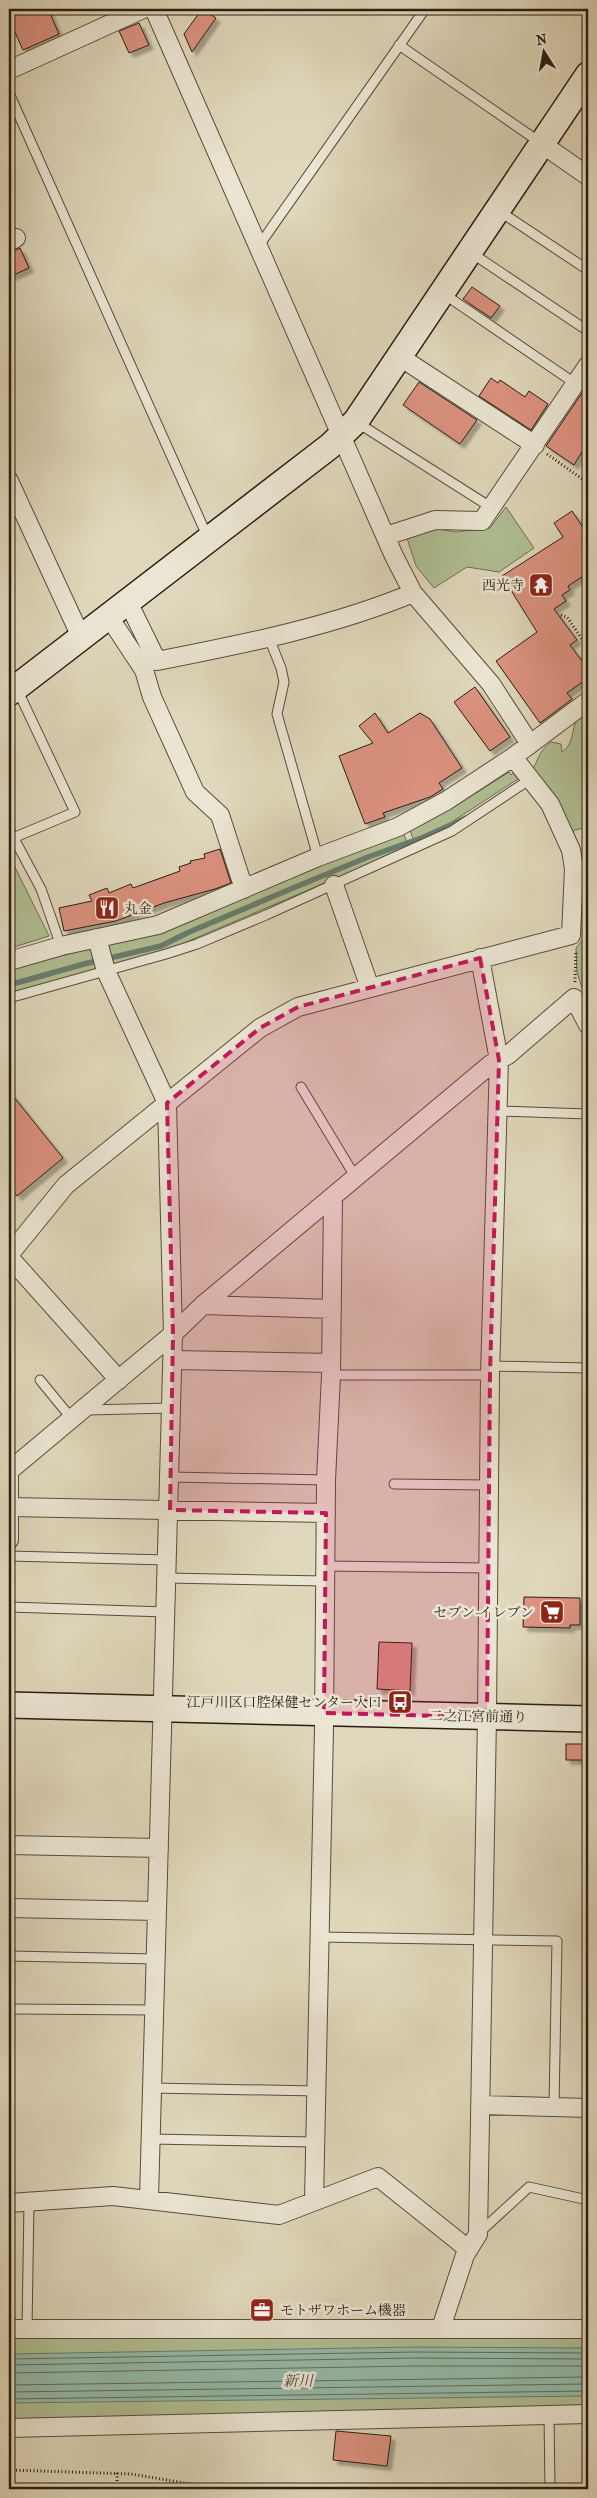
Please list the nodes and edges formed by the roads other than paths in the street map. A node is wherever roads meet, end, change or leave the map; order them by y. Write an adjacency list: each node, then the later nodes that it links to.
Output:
1 (143, 9): 5 (street)
2 (154, 9): 11 (street)
3 (424, 9): 4 (lane)
4 (400, 45): 8 (lane); 11 (lane)
5 (9, 70)
6 (588, 74): 8 (street)
7 (9, 93): 24 (lane)
8 (542, 144): 9 (street); 10 (street)
9 (588, 176)
10 (498, 210): 12 (street); 13 (lane)
11 (258, 247): 19 (street)
12 (470, 252): 14 (street); 15 (lane)
13 (588, 270)
14 (442, 292): 16 (street); 18 (lane)
15 (588, 331)
16 (400, 357): 19 (street); 20 (street)
17 (588, 365): 18 (street)
18 (576, 384): 20 (street)
19 (348, 429): 22 (lane); 23 (street); 24 (street)
20 (535, 445): 22 (street)
21 (9, 481): 27 (street)
22 (492, 508): 23 (street)
23 (386, 536): 25 (street)
24 (208, 540): 26 (street)
25 (413, 593): 28 (street); 31 (street)
26 (118, 610): 27 (street); 28 (street); 38 (street)
27 (81, 637): 29 (street)
28 (268, 638): 36 (lane)
29 (13, 690): 35 (lane)
30 (588, 701): 31 (street)
31 (530, 744): 32 (street)
32 (513, 757): 33 (street); 36 (street)
33 (529, 780): 37 (lane); 41 (street)
34 (9, 829): 35 (lane)
35 (13, 838): 40 (lane)
36 (318, 857): 38 (street)
37 (334, 884): 43 (lane); 44 (street)
38 (244, 888): 39 (street)
39 (97, 938): 40 (street); 43 (street)
40 (61, 946): 42 (street)
41 (480, 958): 44 (street); 47 (street)
42 (9, 961)
43 (106, 971): 45 (lane); 49 (street)
44 (370, 988): 49 (street)
45 (9, 998)
46 (588, 1025): 47 (street)
47 (500, 1060): 50 (street); 52 (street)
48 (301, 1087): 52 (lane)
49 (166, 1103): 54 (street); 57 (street)
50 (498, 1111): 51 (lane); 61 (street)
51 (588, 1114)
52 (356, 1178): 53 (street)
53 (333, 1196): 55 (street); 56 (street)
54 (9, 1256): 63 (street)
55 (203, 1306): 56 (street); 57 (street)
56 (332, 1309): 60 (street)
57 (174, 1334): 58 (street); 63 (street)
58 (173, 1360): 60 (street); 64 (street)
59 (588, 1368): 61 (lane)
60 (331, 1369): 61 (lane); 68 (street)
61 (490, 1371): 70 (street)
62 (40, 1380): 65 (lane)
63 (119, 1380): 65 (street)
64 (171, 1408): 65 (lane); 67 (street)
65 (77, 1414): 66 (street)
66 (9, 1469): 71 (street)
67 (170, 1477): 68 (lane); 72 (street)
68 (326, 1480): 73 (street)
69 (394, 1484): 70 (lane)
70 (489, 1485): 77 (street)
71 (9, 1507): 72 (street); 74 (street)
72 (170, 1510): 73 (street); 76 (street)
73 (326, 1513): 78 (street)
74 (9, 1540)
75 (9, 1556): 76 (lane)
76 (167, 1560): 79 (street)
77 (488, 1568): 78 (lane); 85 (street)
78 (325, 1574): 79 (lane); 84 (street)
79 (167, 1578): 81 (street)
80 (9, 1607): 81 (lane)
81 (166, 1612): 83 (street)
82 (9, 1705): 83 (street, 二之江宮前通り)
83 (163, 1709): 84 (street, 二之江宮前通り); 88 (street)
84 (324, 1713): 85 (street, 二之江宮前通り); 91 (street)
85 (487, 1716): 86 (street, 二之江宮前通り); 92 (street)
86 (588, 1719)
87 (9, 1845): 88 (street)
88 (159, 1848): 90 (street)
89 (9, 1908): 90 (street)
90 (157, 1911): 94 (street)
91 (320, 1936): 92 (lane); 98 (street)
92 (483, 1939): 99 (street); 100 (lane)
93 (9, 1956): 94 (lane)
94 (156, 1959): 96 (street)
95 (9, 2009): 96 (lane)
96 (154, 2010): 97 (street)
97 (152, 2088): 98 (lane); 102 (street)
98 (316, 2091): 103 (street)
99 (480, 2104): 100 (street); 109 (street)
100 (554, 2107): 101 (street)
101 (588, 2108)
102 (151, 2139): 103 (lane); 104 (street)
103 (315, 2142): 106 (street)
104 (149, 2198): 106 (street); 107 (street)
105 (588, 2200): 109 (lane)
106 (314, 2201): 110 (street)
107 (30, 2202): 108 (street); 112 (lane)
108 (9, 2203)
109 (478, 2234): 110 (street)
110 (468, 2249): 111 (street)
111 (441, 2328): 112 (street); 113 (street)
112 (27, 2329): 114 (street)
113 (588, 2329)
114 (9, 2330)
115 (588, 2414): 116 (street)
116 (549, 2415): 117 (street); 118 (lane)
117 (9, 2428)
118 (550, 2489)

